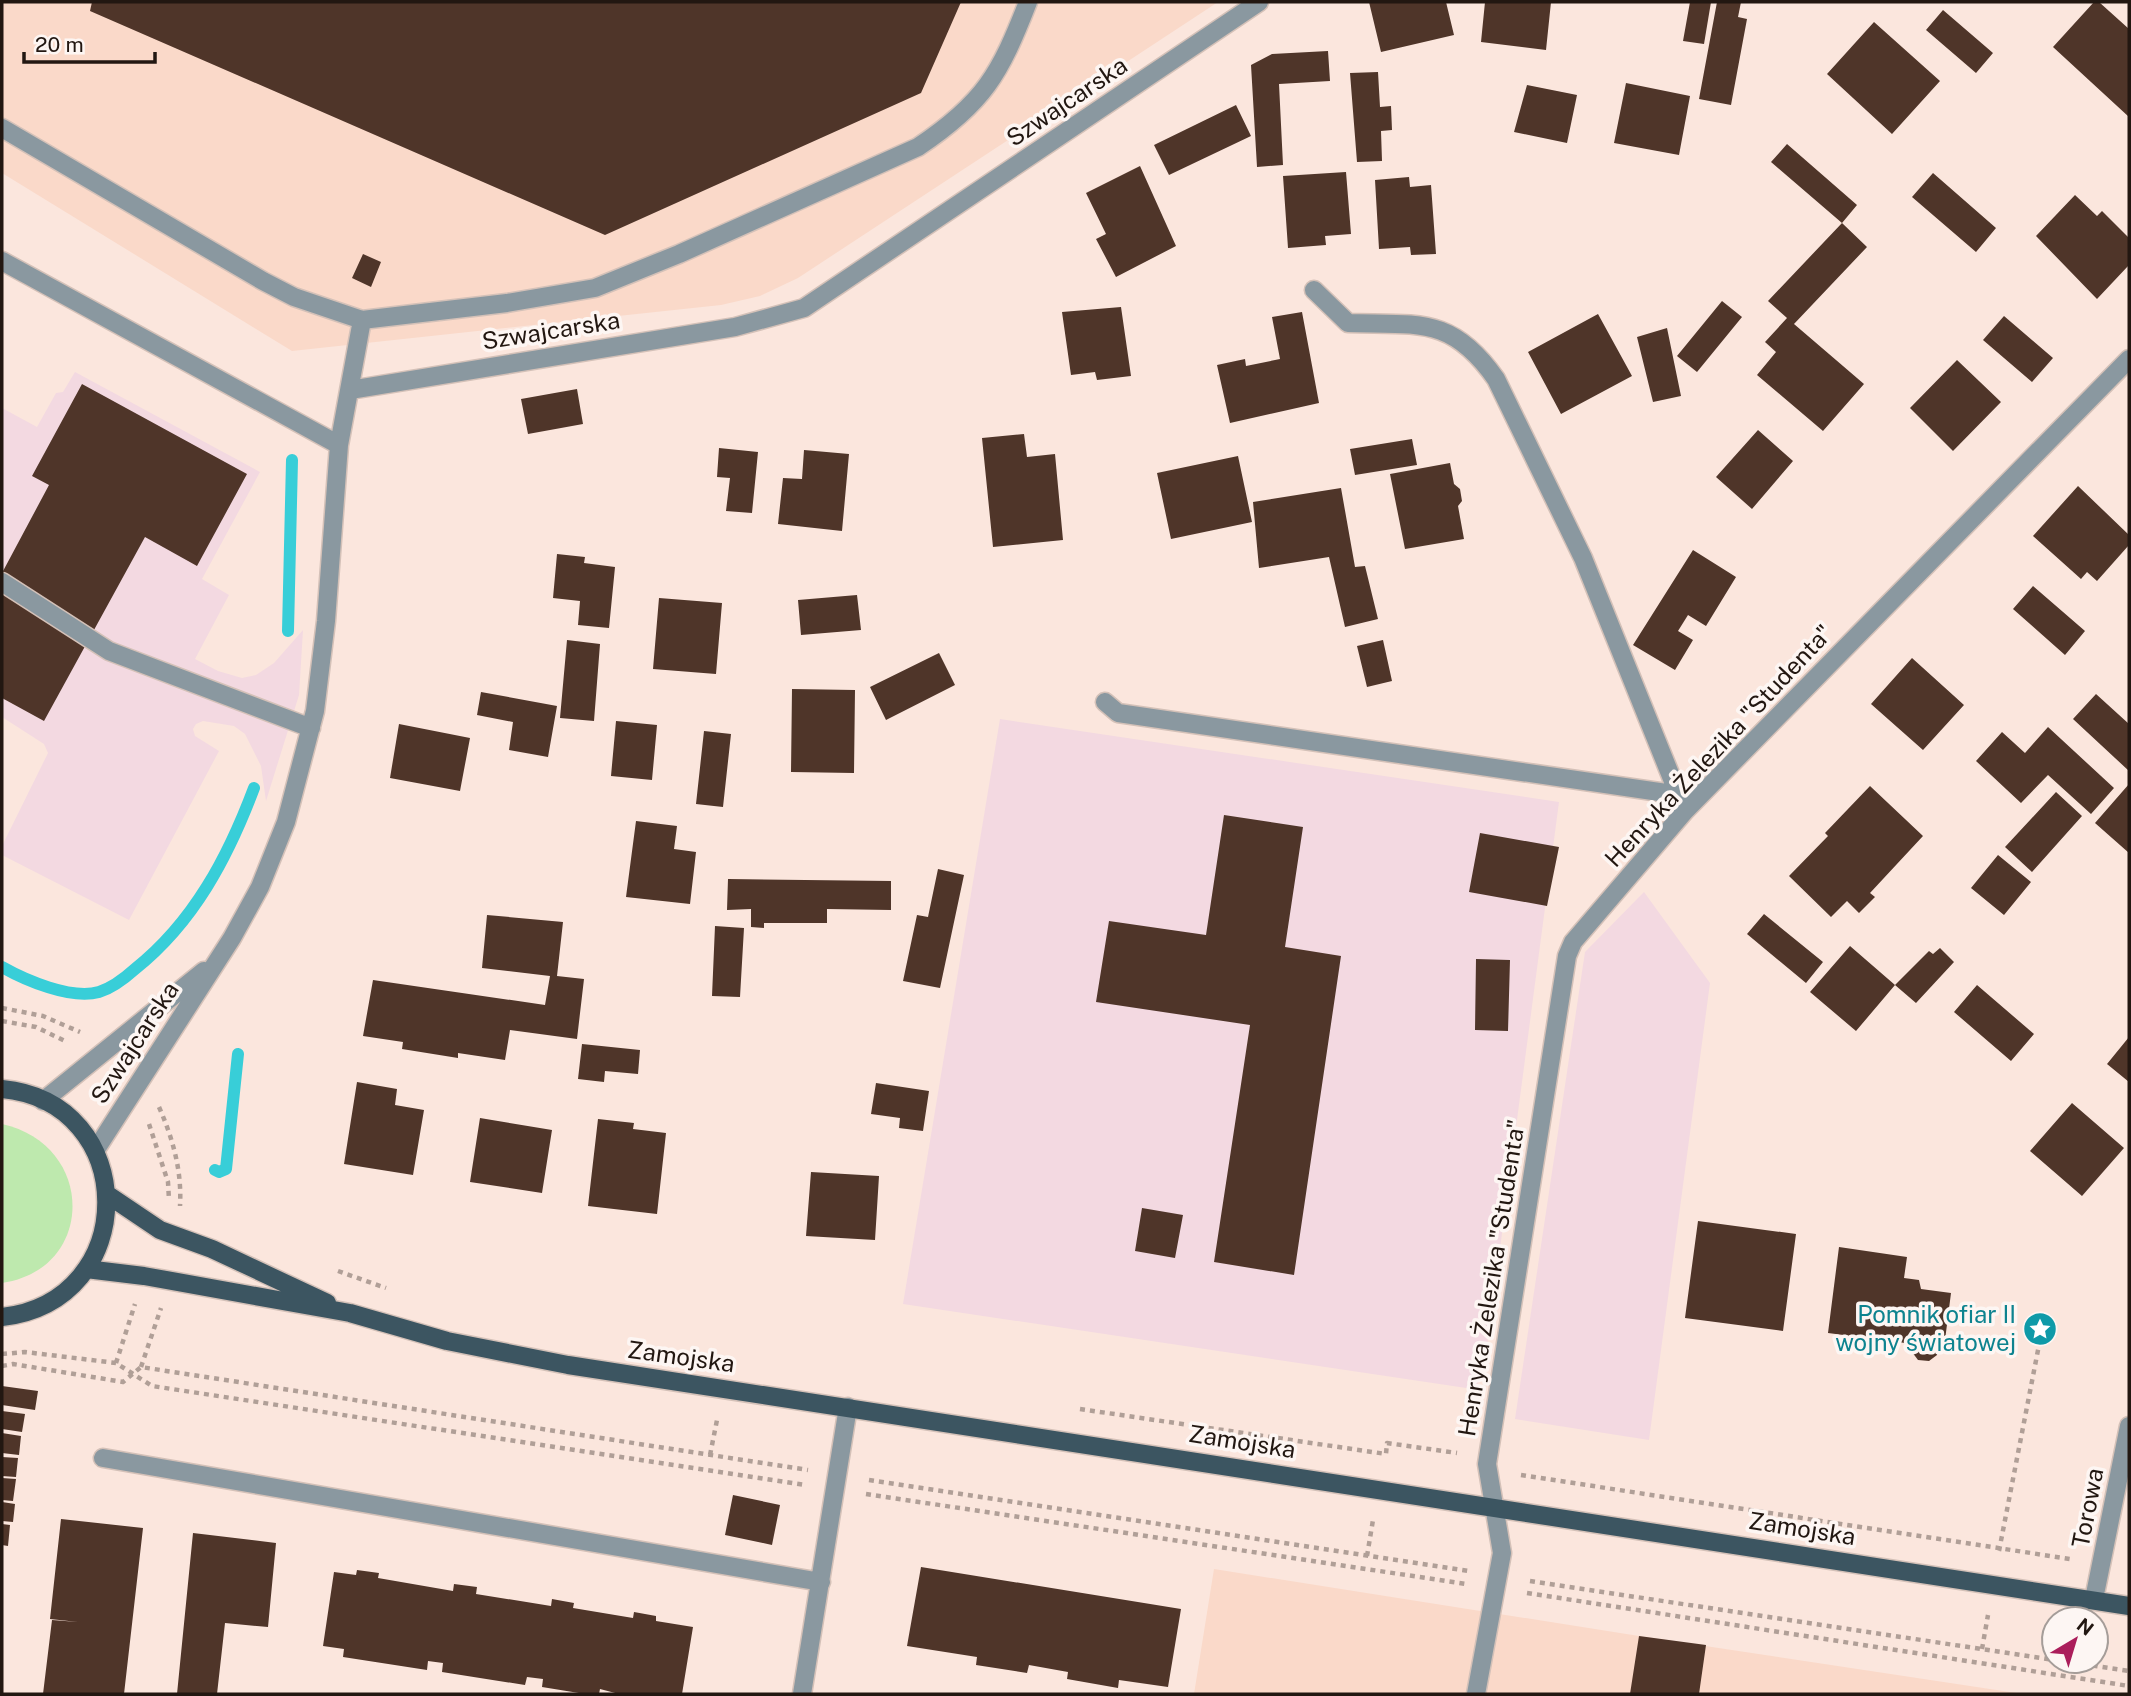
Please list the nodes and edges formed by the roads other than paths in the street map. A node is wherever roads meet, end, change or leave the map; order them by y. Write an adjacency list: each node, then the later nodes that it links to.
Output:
1 (1028, 2): 6 (street)
2 (1259, 2): 8 (street, Szwajcarska)
3 (2, 128): 6 (street)
4 (2, 261): 9 (street)
5 (1314, 290): 13 (street)
6 (362, 320): 8 (street)
7 (2129, 359): 13 (street, Henryka Żelezika "Studenta")
8 (350, 390): 9 (street, Szwajcarska)
9 (339, 445): 12 (street, Szwajcarska)
10 (2, 582): 12 (street)
11 (1105, 702): 13 (street)
12 (311, 728): 14 (street, Szwajcarska)
13 (1683, 803): 25 (street, Henryka Żelezika "Studenta")
14 (215, 962): 16 (street, Szwajcarska); 17 (street, Szwajcarska)
15 (2, 1088): 16 (main road)
16 (43, 1101): 17 (main road)
17 (94, 1151): 18 (main road)
18 (107, 1195): 19 (main road); 20 (main road, Zamojska)
19 (86, 1269): 20 (main road, Zamojska); 21 (main road)
20 (349, 1313): 22 (main road, Zamojska)
21 (2, 1317)
22 (848, 1407): 25 (main road, Zamojska); 26 (street)
23 (2129, 1426): 27 (street, Torowa)
24 (103, 1458): 26 (street)
25 (1496, 1506): 27 (main road, Zamojska); 30 (street, Henryka Żelezika "Studenta")
26 (821, 1582): 29 (street)
27 (2094, 1599): 28 (main road, Zamojska)
28 (2129, 1606)
29 (802, 1694)
30 (1476, 1694)

